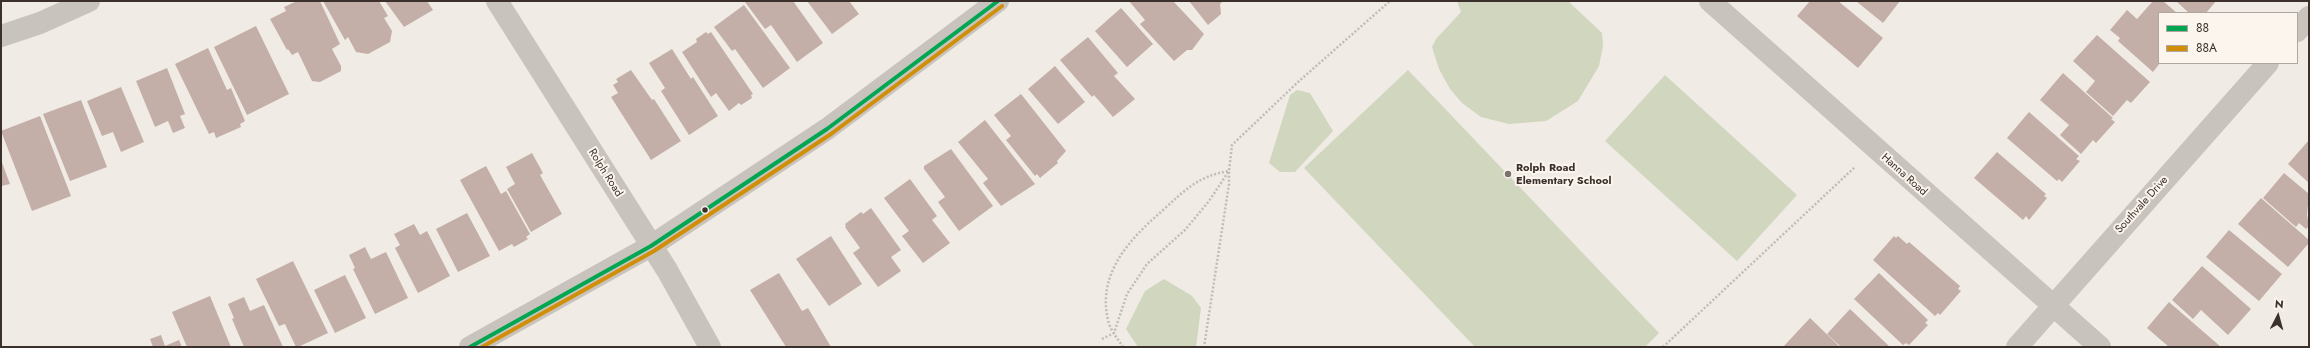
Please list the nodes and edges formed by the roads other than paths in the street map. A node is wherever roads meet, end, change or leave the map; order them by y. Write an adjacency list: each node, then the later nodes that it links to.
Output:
1 (89, 1): 7 (street)
2 (496, 1): 9 (street, Rolph Road)
3 (998, 1): 9 (street)
4 (1710, 1): 10 (street, Hanna Road)
5 (2309, 17): 6 (street)
6 (2298, 30)
7 (1, 36)
8 (2267, 64): 10 (street, Southvale Drive)
9 (651, 246): 11 (street); 12 (street, Rolph Road)
10 (2053, 306): 13 (street, Southvale Drive); 14 (street, Hanna Road)
11 (470, 347)
12 (710, 347)
13 (2017, 347)
14 (2100, 347)

